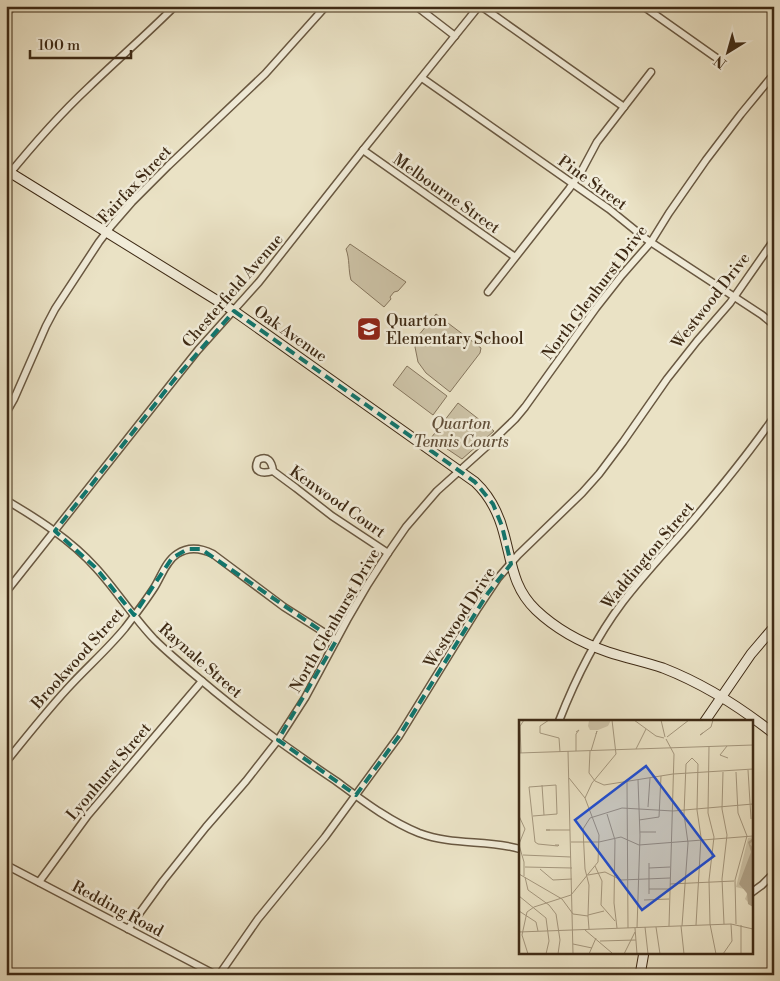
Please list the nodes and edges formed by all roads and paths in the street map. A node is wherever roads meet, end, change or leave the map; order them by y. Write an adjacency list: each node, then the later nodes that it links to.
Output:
1 (14, 6): 7 (street)
2 (175, 6): 15 (street)
3 (326, 6): 17 (street, Fairfax Street)
4 (416, 6): 8 (street)
5 (480, 6): 8 (street, Chesterfield Avenue); 13 (street)
6 (643, 6): 9 (street)
7 (6, 13)
8 (455, 36): 12 (street, Chesterfield Avenue)
9 (718, 59)
10 (651, 72): 13 (street)
11 (774, 74): 19 (street, North Glenhurst Drive)
12 (422, 78): 14 (street, Chesterfield Avenue); 16 (street, Pine Street)
13 (624, 107): 16 (street)
14 (363, 150): 20 (street, Melbourne Street); 23 (street, Chesterfield Avenue)
15 (8, 173): 17 (street, Oak Avenue)
16 (573, 184): 19 (street, Pine Street); 20 (street)
17 (107, 232): 23 (street, Oak Avenue); 25 (street, Fairfax Street)
18 (774, 240): 22 (street, Westwood Drive)
19 (651, 242): 22 (street, Pine Street); 28 (street, North Glenhurst Drive)
20 (515, 257): 21 (street)
21 (488, 292)
22 (734, 297): 24 (street, Pine Street); 32 (street, Westwood Drive)
23 (234, 311): 28 (street, Oak Avenue); 30 (street, Chesterfield Avenue)
24 (774, 325)
25 (6, 413)
26 (774, 417): 37 (street, Waddington Street)
27 (273, 471): 31 (street, Kenwood Court)
28 (460, 471): 31 (street, North Glenhurst Drive); 32 (street, Oak Avenue)
29 (6, 500): 30 (street, Raynale Street)
30 (55, 531): 33 (street, Chesterfield Avenue); 34 (street, Raynale Street)
31 (388, 552): 36 (street, North Glenhurst Drive)
32 (511, 564): 37 (street, Oak Avenue); 45 (street, Westwood Drive)
33 (6, 592)
34 (134, 615): 36 (street, Brookwood Street); 38 (street, Raynale Street); 44 (street, Brookwood Street)
35 (774, 627): 39 (street)
36 (336, 640): 43 (street, North Glenhurst Drive)
37 (594, 647): 39 (street, Oak Avenue); 40 (street, Waddington Street)
38 (202, 681): 43 (street, Raynale Street); 49 (street, Lyonhurst Street)
39 (722, 696): 41 (street); 42 (street, Oak Avenue)
40 (559, 720)
41 (706, 720)
42 (774, 734)
43 (278, 740): 45 (street, Raynale Street); 51 (street, North Glenhurst Drive)
44 (6, 762)
45 (356, 795): 46 (street, Raynale Street); 53 (street, Westwood Drive)
46 (519, 849)
47 (6, 866): 49 (street, Redding Road)
48 (774, 873): 50 (street)
49 (38, 882): 51 (street, Redding Road)
50 (752, 892)
51 (128, 929): 53 (street, Redding Road)
52 (644, 954): 54 (street)
53 (217, 975)
54 (640, 975)

